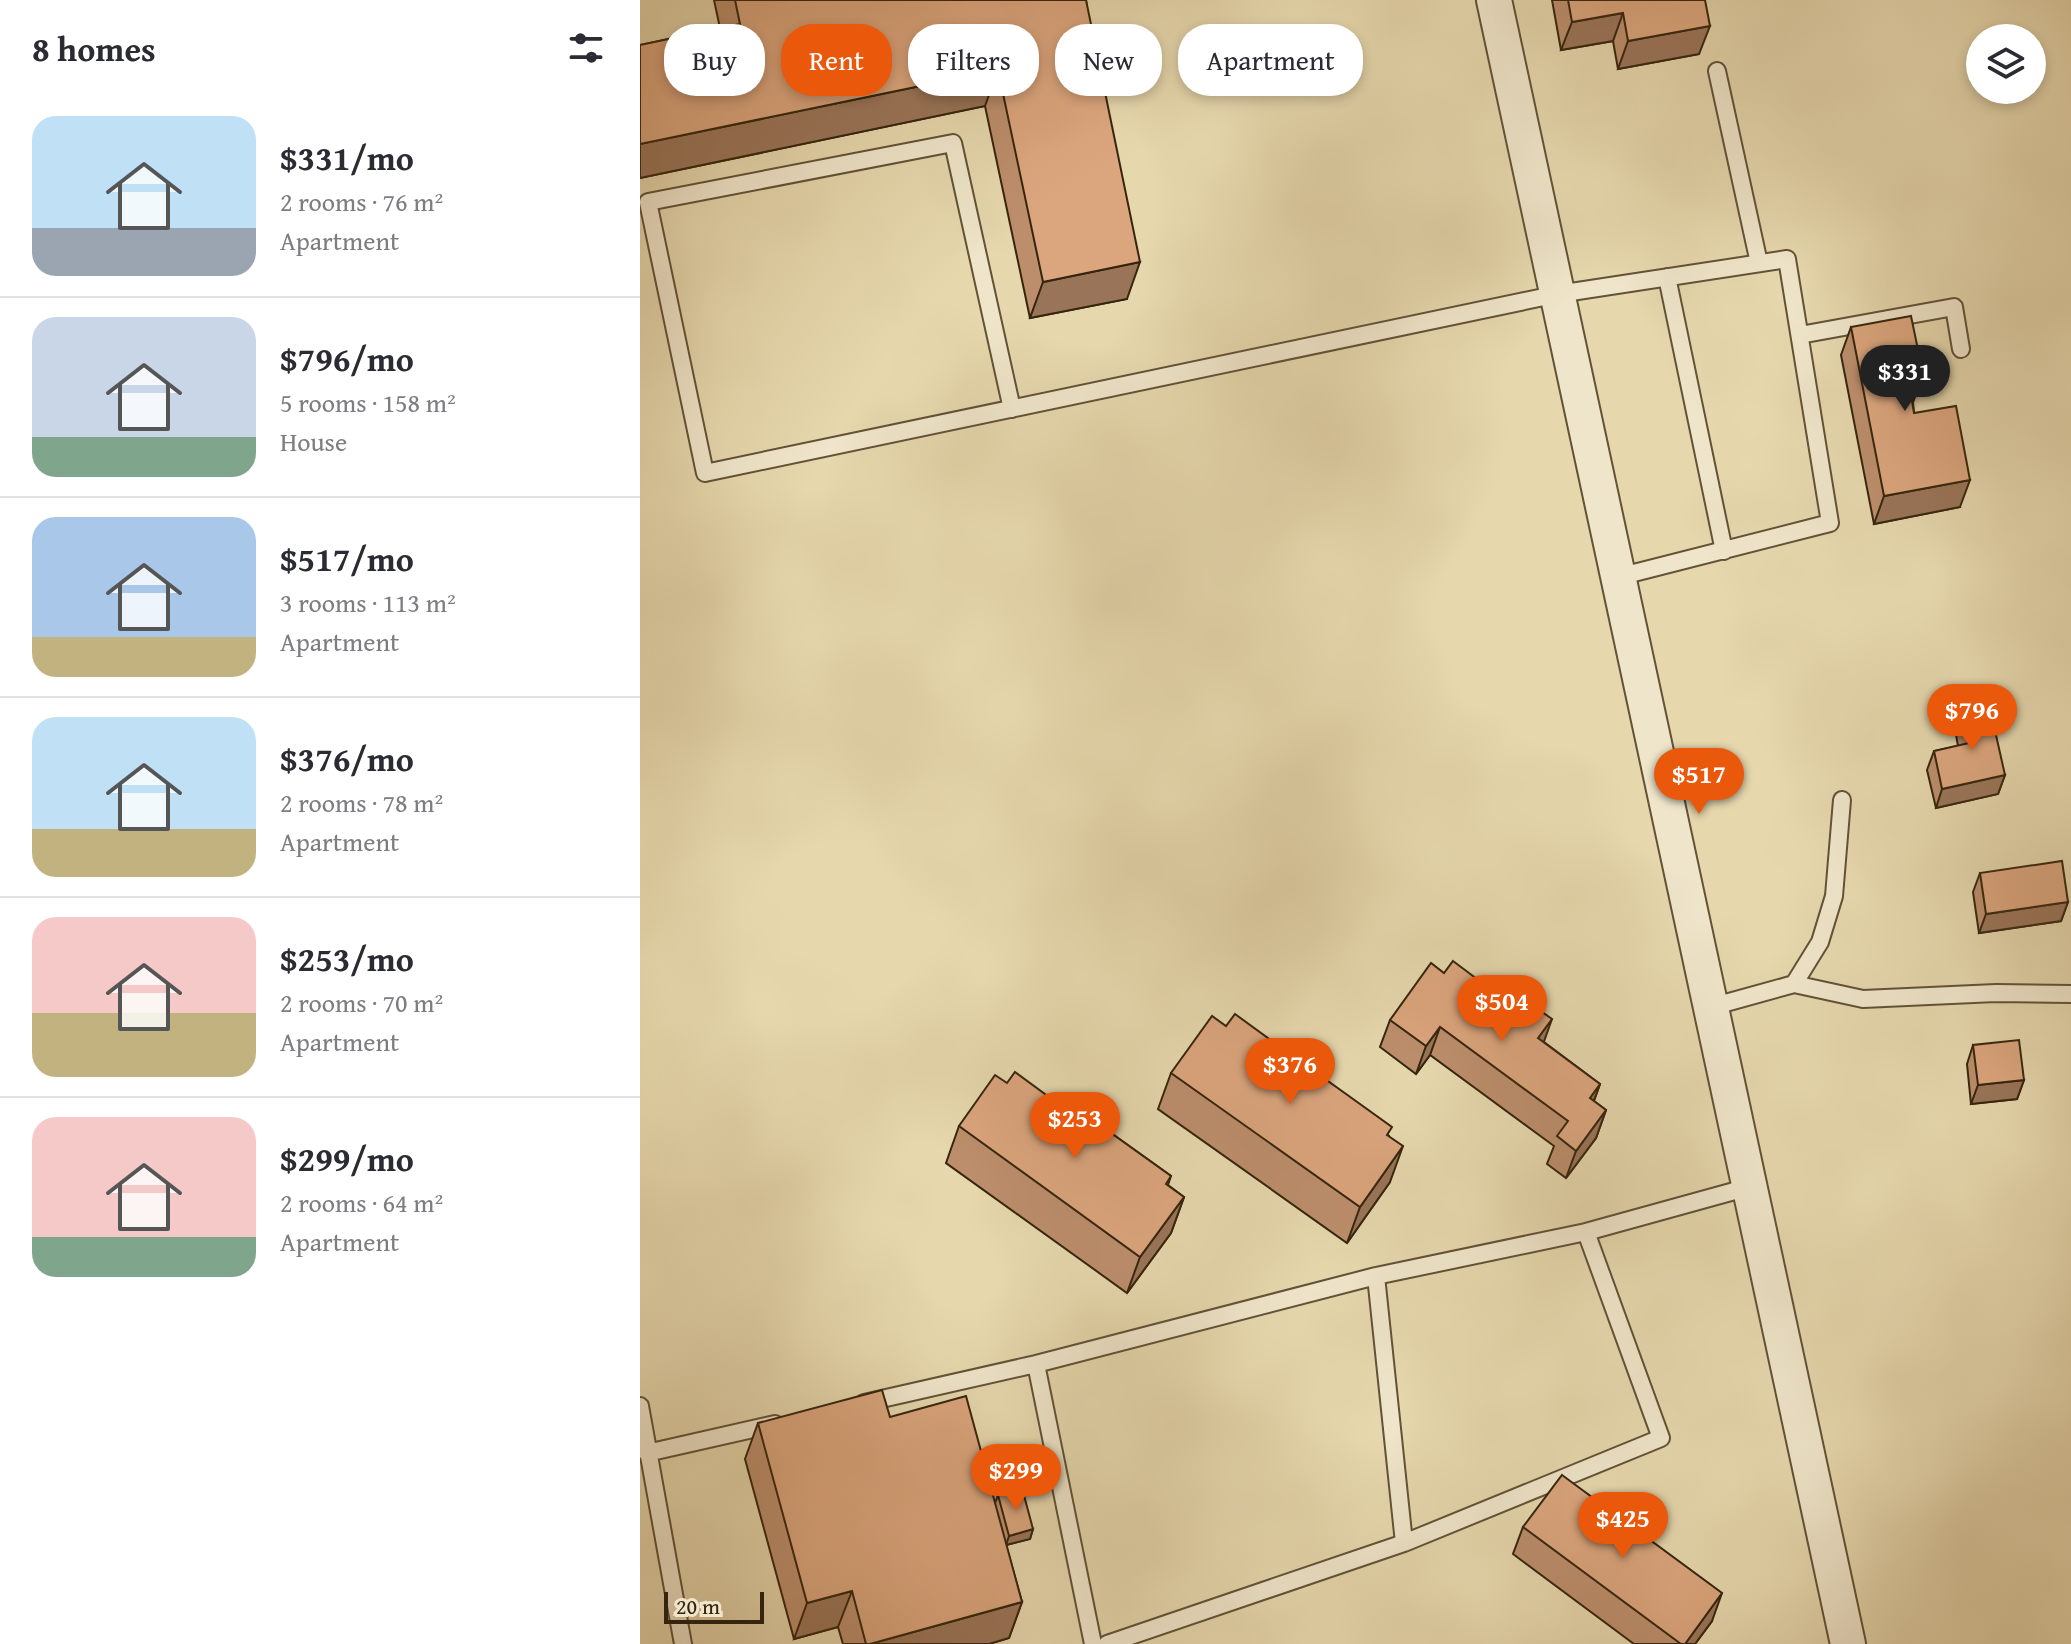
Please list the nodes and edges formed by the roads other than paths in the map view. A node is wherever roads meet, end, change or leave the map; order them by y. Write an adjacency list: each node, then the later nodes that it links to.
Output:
1 (1494, 0): 5 (street)
2 (1717, 71): 3 (lane)
3 (1759, 263): 4 (lane); 6 (lane)
4 (1667, 277): 5 (lane); 9 (lane)
5 (1558, 294): 8 (lane); 10 (street)
6 (1800, 335): 7 (lane); 9 (lane)
7 (1961, 349)
8 (1012, 409): 8 (lane)
9 (1724, 551): 10 (lane)
10 (1618, 577): 14 (street)
11 (1842, 800): 12 (lane)
12 (1794, 984): 13 (lane); 14 (lane)
13 (2071, 994)
14 (1711, 1007): 15 (street)
15 (1749, 1187): 16 (lane); 27 (street)
16 (1586, 1232): 17 (lane); 23 (lane)
17 (1376, 1276): 18 (lane); 23 (lane)
18 (1036, 1364): 20 (lane); 25 (lane)
19 (640, 1406): 22 (lane)
20 (849, 1407)
21 (787, 1421): 22 (lane)
22 (647, 1453): 24 (lane)
23 (1404, 1543): 26 (lane)
24 (683, 1644)
25 (1093, 1644)
26 (1107, 1644)
27 (1848, 1644)

